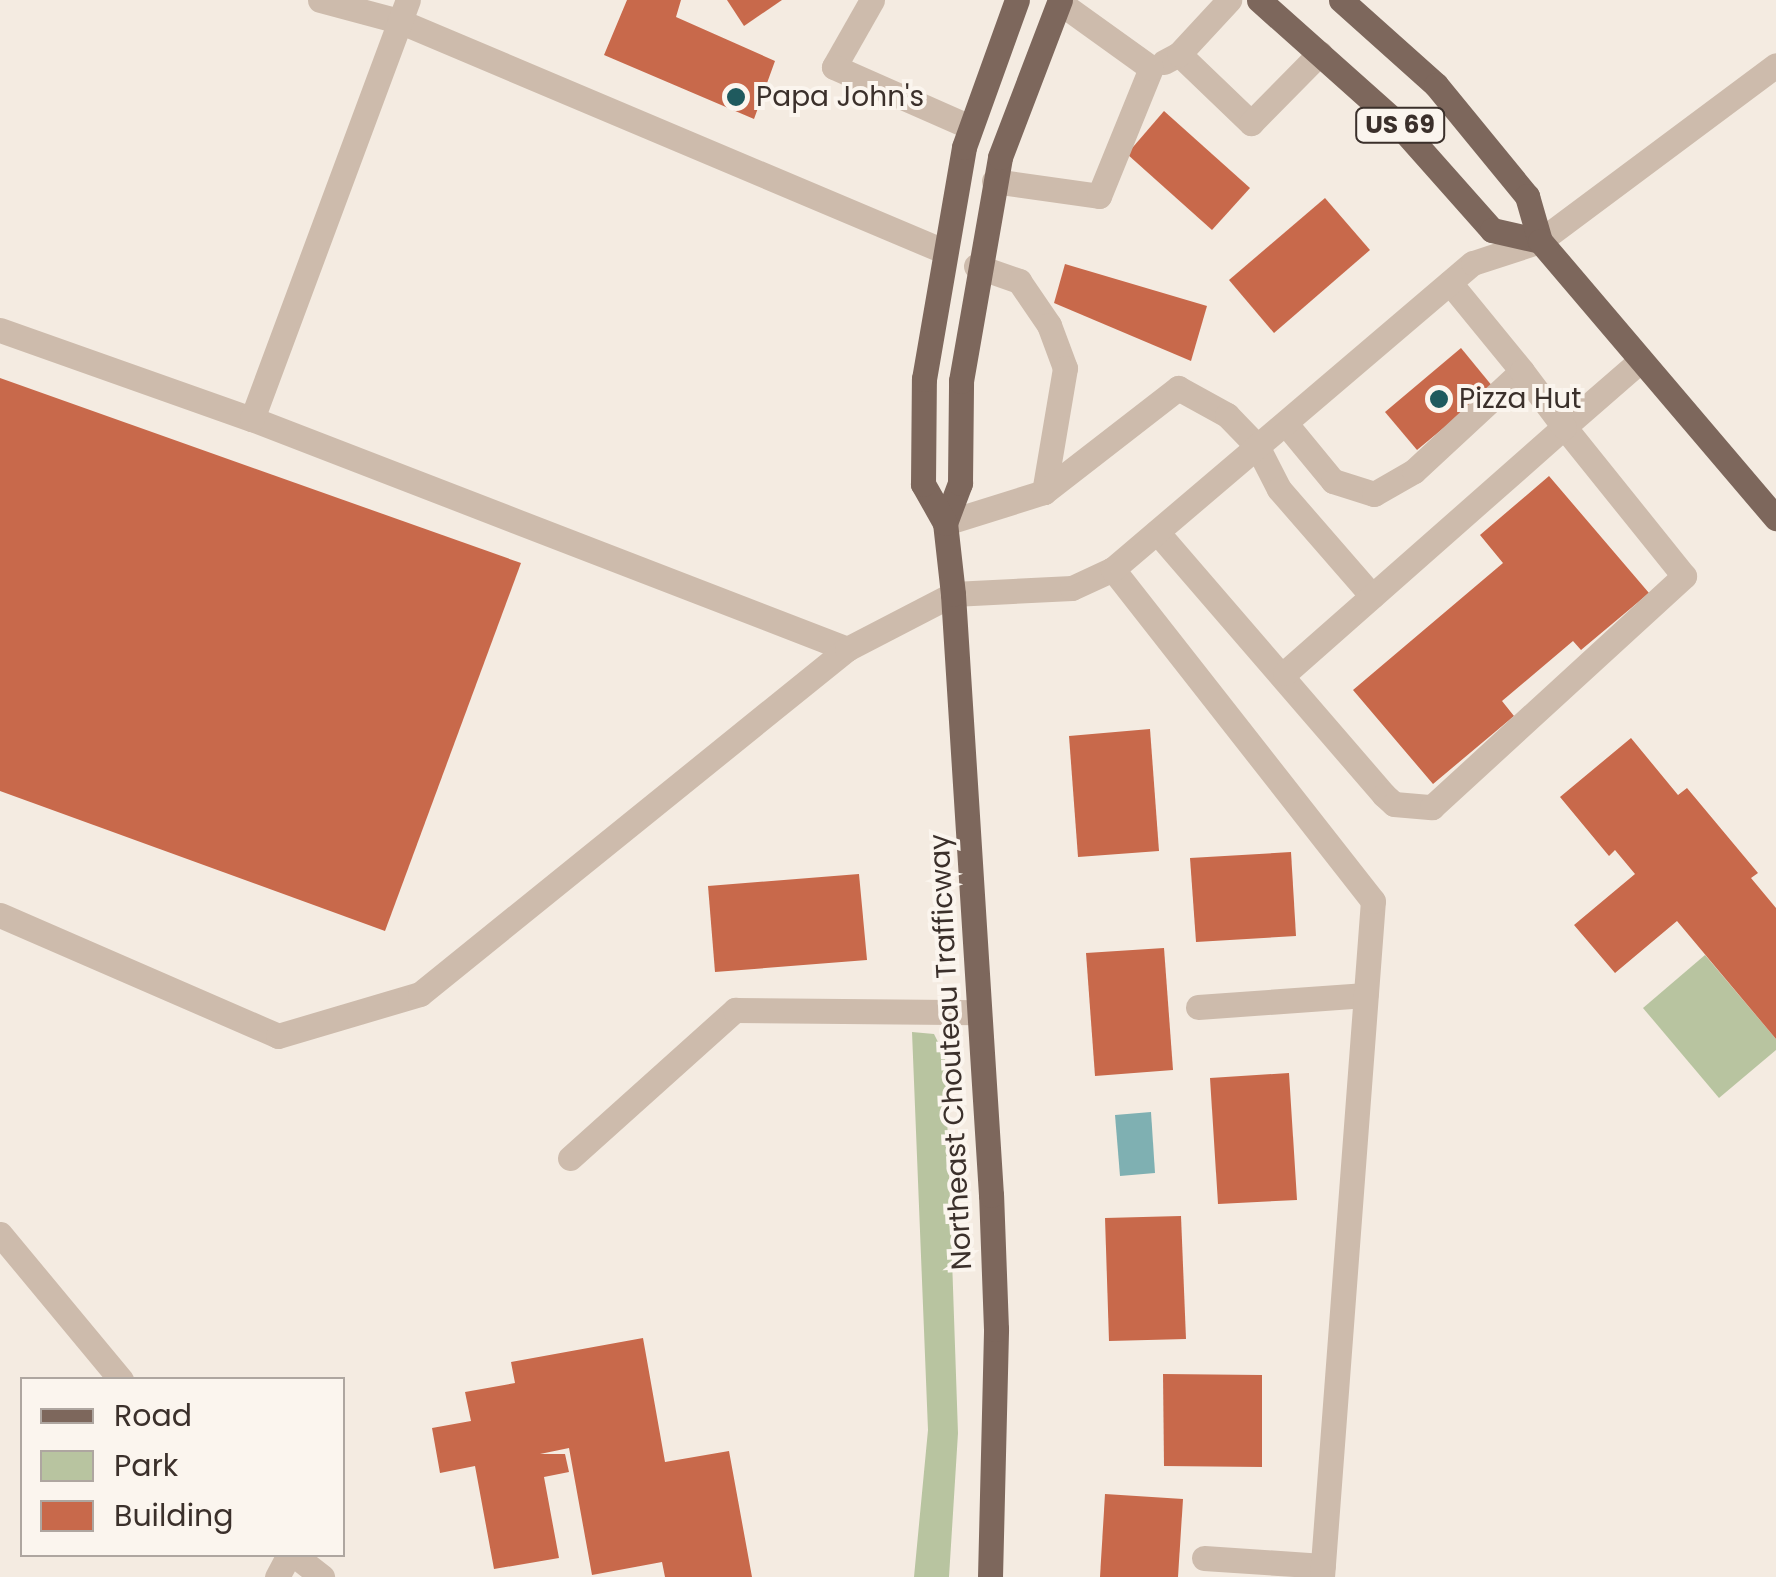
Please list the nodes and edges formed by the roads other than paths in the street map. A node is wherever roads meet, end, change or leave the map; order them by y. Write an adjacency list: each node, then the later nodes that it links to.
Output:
1 (320, 0): 8 (street)
2 (872, 0): 13 (street)
3 (1016, 0): 13 (main road, Northeast Chouteau Trafficway)
4 (1229, 0): 10 (street)
5 (1259, 0): 9 (main road, US 69)
6 (1341, 0): 15 (main road, US 69)
7 (1060, 1): 12 (street); 14 (main road, Northeast Chouteau Trafficway)
8 (403, 11): 16 (street); 22 (street)
9 (1320, 53): 10 (street); 15 (main road, US 69)
10 (1179, 54): 12 (street)
11 (1776, 65): 15 (street)
12 (1151, 68): 14 (street)
13 (970, 127): 16 (main road, Northeast Chouteau Trafficway)
14 (994, 182): 17 (main road, Northeast Chouteau Trafficway)
15 (1540, 241): 18 (street); 20 (main road, US 69)
16 (942, 250): 28 (main road, Northeast Chouteau Trafficway)
17 (976, 266): 26 (street); 28 (main road, Northeast Chouteau Trafficway)
18 (1450, 283): 21 (street); 23 (street)
19 (0, 330): 22 (street)
20 (1641, 360): 24 (street); 27 (main road, US 69)
21 (1522, 371): 23 (street); 24 (street)
22 (252, 419): 33 (street)
23 (1286, 424): 25 (street)
24 (1564, 427): 32 (street); 34 (street)
25 (1258, 446): 26 (street); 29 (street); 32 (street)
26 (1044, 492): 28 (street)
27 (1776, 518)
28 (945, 524): 31 (main road, Northeast Chouteau Trafficway)
29 (1157, 532): 30 (street); 34 (street)
30 (1113, 569): 31 (street); 36 (street)
31 (953, 594): 33 (street); 38 (main road, Northeast Chouteau Trafficway)
32 (1372, 596): 34 (street)
33 (847, 649): 35 (street)
34 (1285, 673)
35 (0, 916)
36 (1366, 996): 37 (street); 44 (street)
37 (1198, 1007)
38 (979, 1012): 39 (street); 46 (main road, Northeast Chouteau Trafficway)
39 (570, 1158)
40 (0, 1234): 41 (street)
41 (119, 1377)
42 (295, 1557): 45 (street)
43 (1204, 1558): 44 (street)
44 (1322, 1571)
45 (322, 1577)
46 (990, 1577)

